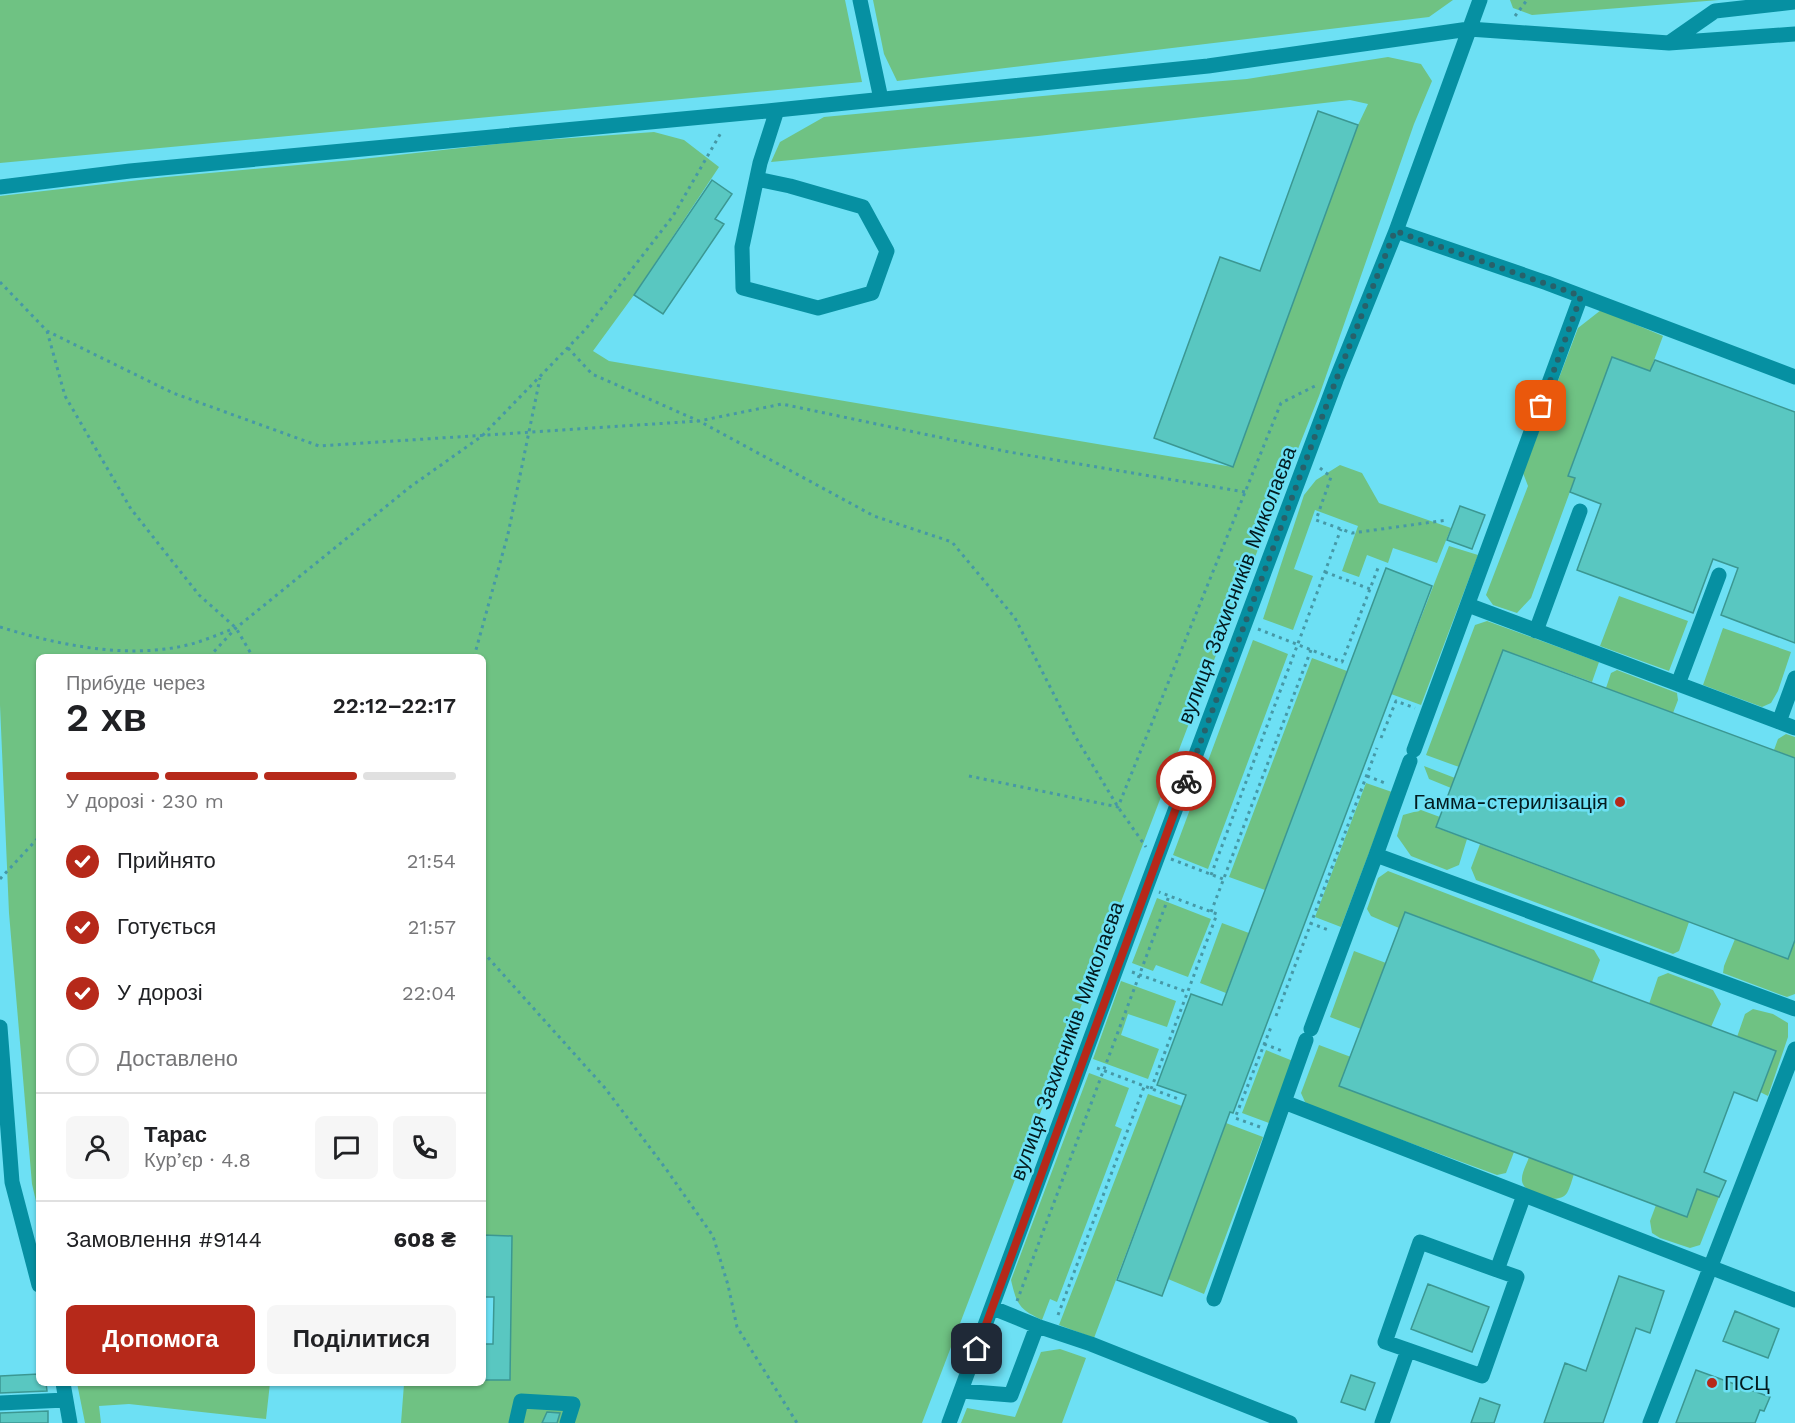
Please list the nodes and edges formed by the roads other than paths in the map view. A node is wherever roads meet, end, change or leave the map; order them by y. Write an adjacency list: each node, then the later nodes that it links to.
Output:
1 (860, 0): 7 (street)
2 (1480, 0): 4 (street, вулиця Захисників Миколаєва)
3 (1795, 2): 6 (street)
4 (1468, 29): 6 (street); 7 (street); 11 (street, вулиця Захисників Миколаєва)
5 (1795, 34): 6 (street)
6 (1669, 43)
7 (881, 99): 8 (street)
8 (777, 110): 9 (street); 10 (street)
9 (757, 179): 9 (street)
10 (0, 187)
11 (1395, 231): 12 (street); 33 (street, вулиця Захисників Миколаєва)
12 (1581, 296): 13 (street); 16 (street)
13 (1795, 377)
14 (1580, 511): 17 (street)
15 (1719, 576): 19 (street)
16 (1468, 605): 17 (street); 22 (street)
17 (1536, 631): 19 (street)
18 (1795, 678): 20 (street)
19 (1678, 684): 20 (street)
20 (1779, 722): 21 (street)
21 (1795, 728)
22 (1376, 855): 23 (street); 26 (street)
23 (1795, 1009)
24 (0, 1027): 30 (street)
25 (1795, 1049): 28 (street)
26 (1284, 1102): 27 (street); 31 (street)
27 (1524, 1195): 28 (street); 29 (street)
28 (1710, 1267): 32 (street); 46 (street)
29 (1497, 1270): 35 (street); 35 (street)
30 (36, 1274)
31 (1214, 1299)
32 (1795, 1300)
33 (993, 1308): 34 (street); 37 (street, вулиця Захисників Миколаєва)
34 (1037, 1326): 37 (street); 44 (street)
35 (1408, 1350): 45 (street)
36 (64, 1386): 38 (street)
37 (962, 1391): 43 (street, вулиця Захисників Миколаєва)
38 (66, 1400): 39 (street); 40 (street)
39 (0, 1403)
40 (70, 1423)
41 (516, 1423): 42 (street)
42 (567, 1423)
43 (949, 1423)
44 (1290, 1423)
45 (1382, 1423)
46 (1650, 1423)

